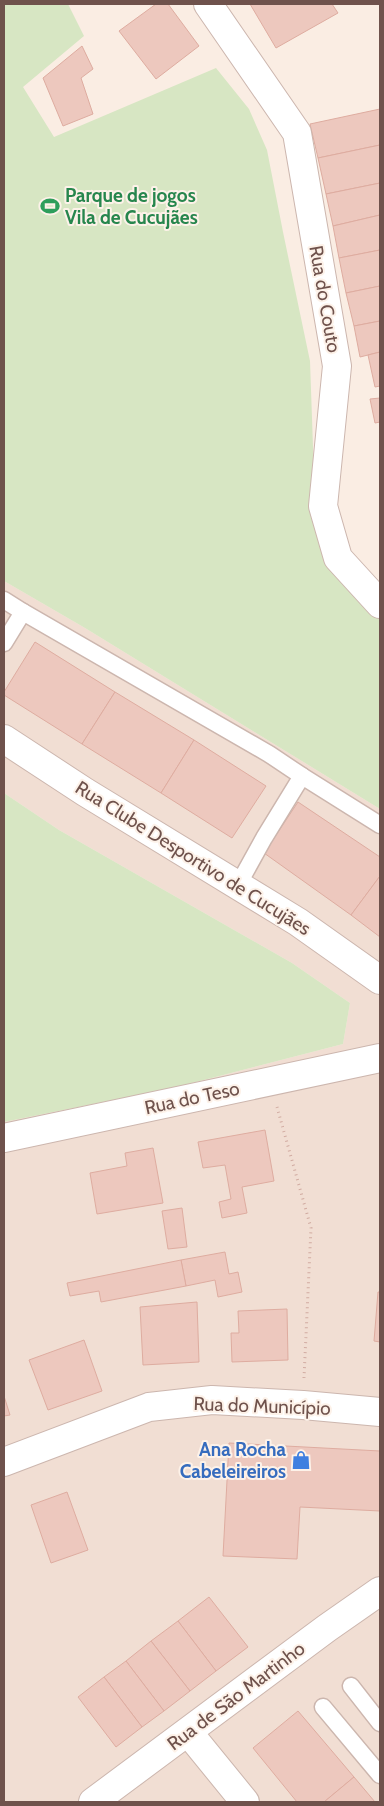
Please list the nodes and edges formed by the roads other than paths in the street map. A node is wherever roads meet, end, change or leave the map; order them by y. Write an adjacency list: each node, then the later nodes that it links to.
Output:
1 (208, 4): 3 (street, Rua do Couto)
2 (4, 600): 4 (lane)
3 (380, 604)
4 (23, 612): 5 (lane); 7 (lane)
5 (4, 643)
6 (4, 739): 9 (street, Rua Clube Desportivo de Cucujães)
7 (302, 776): 8 (lane); 9 (lane)
8 (380, 824)
9 (238, 885): 10 (street, Rua Clube Desportivo de Cucujães)
10 (380, 980)
11 (380, 1058): 12 (street, Rua do Teso)
12 (4, 1138)
13 (380, 1412): 14 (street, Rua do Município)
14 (4, 1462)
15 (380, 1591): 19 (street, Rua de São Martinho)
16 (352, 1686): 18 (lane)
17 (323, 1707): 20 (lane)
18 (380, 1724)
19 (188, 1732): 21 (street, Rua de São Martinho); 22 (street)
20 (380, 1775)
21 (93, 1802)
22 (245, 1802)

